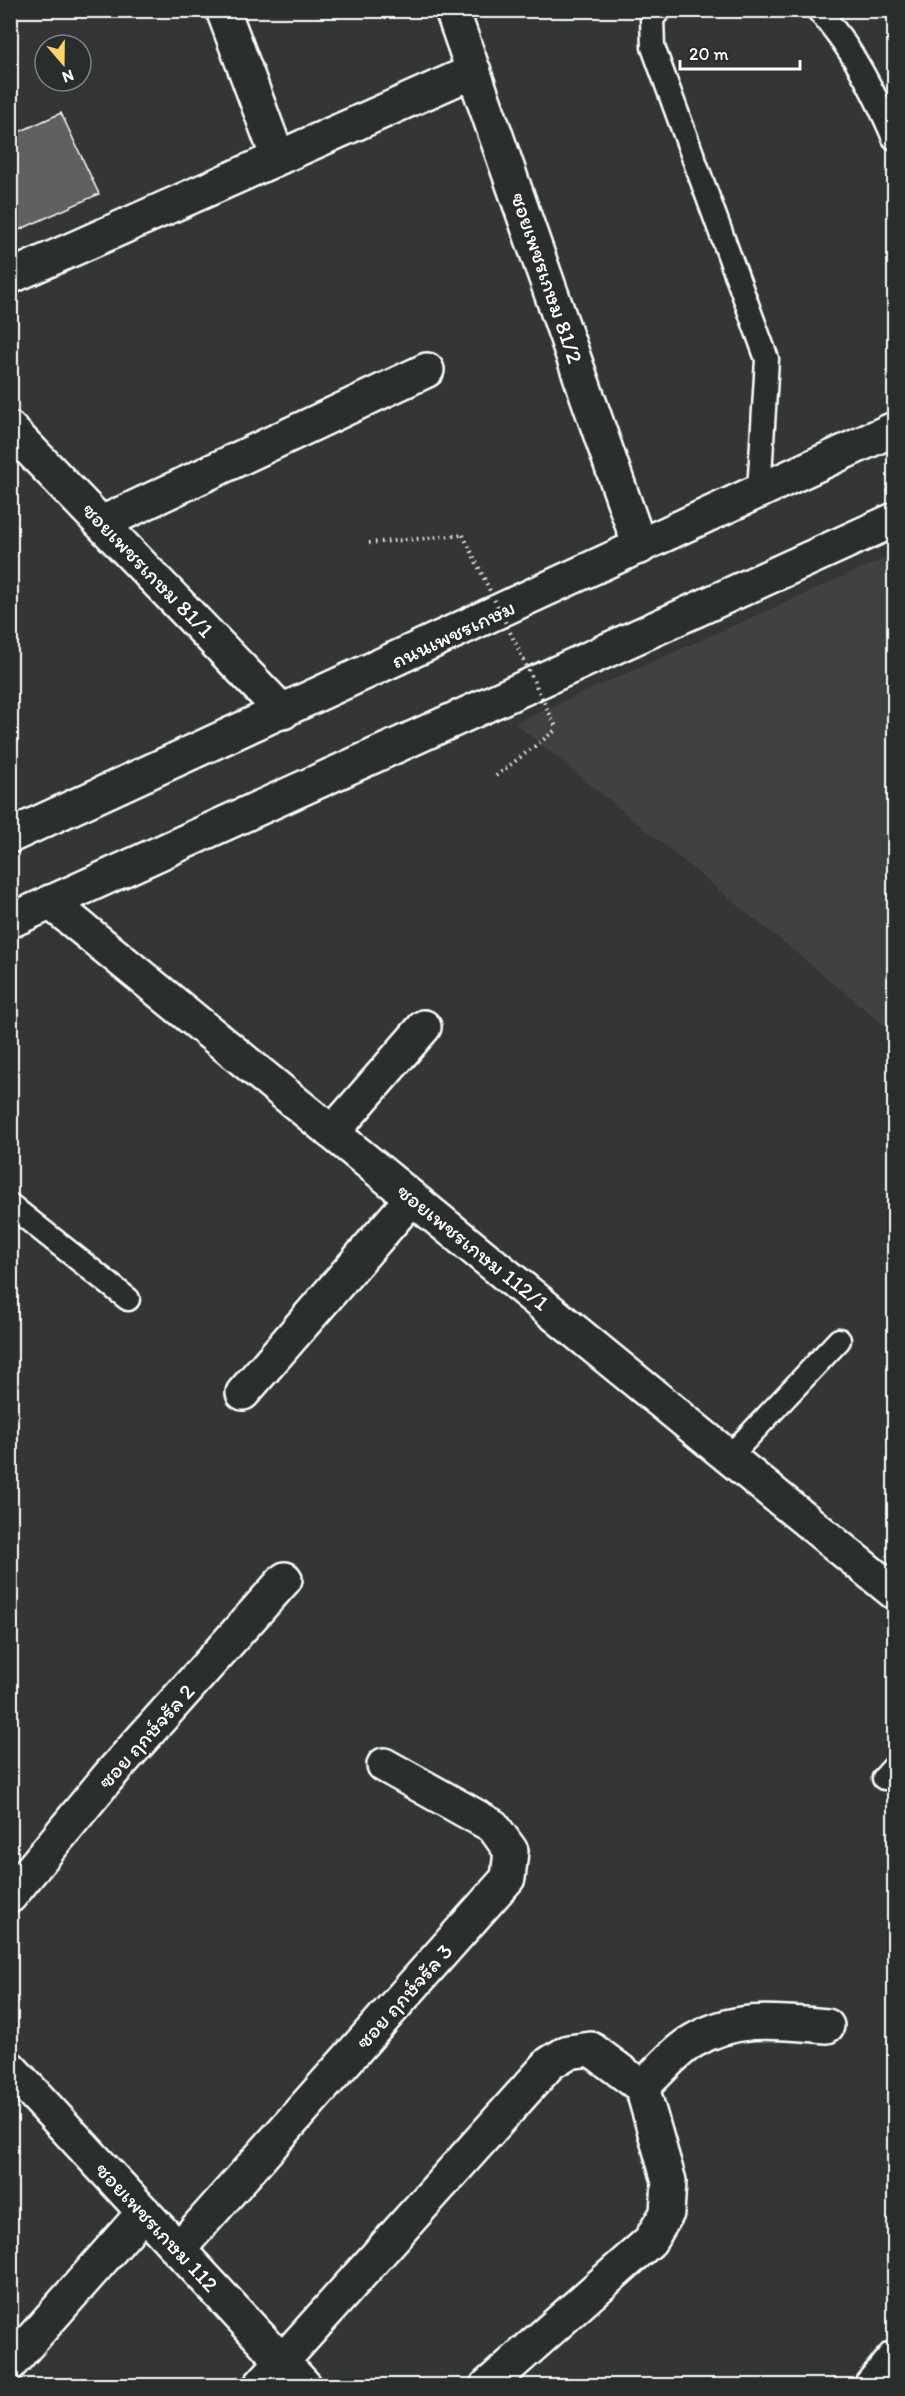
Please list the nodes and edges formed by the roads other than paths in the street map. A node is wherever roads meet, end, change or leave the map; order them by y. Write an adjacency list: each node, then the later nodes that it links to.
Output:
1 (223, 10): 7 (street)
2 (452, 10): 5 (street, ซอยเพชรเกษม 81/2)
3 (660, 10): 12 (lane)
4 (818, 10): 6 (lane)
5 (474, 71): 7 (street); 15 (street, ซอยเพชรเกษม 81/2)
6 (894, 138)
7 (278, 158): 8 (street)
8 (10, 277)
9 (427, 370): 14 (street)
10 (10, 429): 14 (street, ซอยเพชรเกษม 81/1)
11 (894, 429): 12 (street, ถนนเพชรเกษม)
12 (759, 492): 15 (street, ถนนเพชรเกษม)
13 (894, 520): 18 (street)
14 (102, 523): 16 (street, ซอยเพชรเกษม 81/1)
15 (640, 547): 16 (street, ถนนเพชรเกษม)
16 (284, 712): 17 (street, ถนนเพชรเกษม)
17 (10, 836)
18 (50, 902): 19 (street); 21 (street, ซอยเพชรเกษม 112/1)
19 (10, 921)
20 (424, 1027): 21 (street)
21 (332, 1133): 22 (street, ซอยเพชรเกษม 112/1)
22 (412, 1198): 26 (street); 27 (street, ซอยเพชรเกษม 112/1)
23 (10, 1205): 24 (lane)
24 (129, 1299)
25 (839, 1340): 27 (lane)
26 (243, 1393)
27 (729, 1457): 29 (street, ซอยเพชรเกษม 112/1)
28 (285, 1580): 31 (street, ซอย ฤกษ์จรัล 2)
29 (894, 1593)
30 (384, 1765): 36 (street, ซอย ฤกษ์จรัล 3)
31 (10, 1896)
32 (827, 2026): 34 (street)
33 (10, 2068): 35 (street, ซอยเพชรเกษม 112)
34 (642, 2087): 38 (street); 42 (street)
35 (144, 2212): 36 (street, ซอยเพชรเกษม 112); 39 (street)
36 (178, 2250): 38 (street, ซอยเพชรเกษม 112)
37 (894, 2358): 43 (street)
38 (281, 2361): 40 (street); 41 (street, ซอยเพชรเกษม 112)
39 (10, 2364)
40 (260, 2385)
41 (305, 2385)
42 (487, 2385)
43 (871, 2385)

